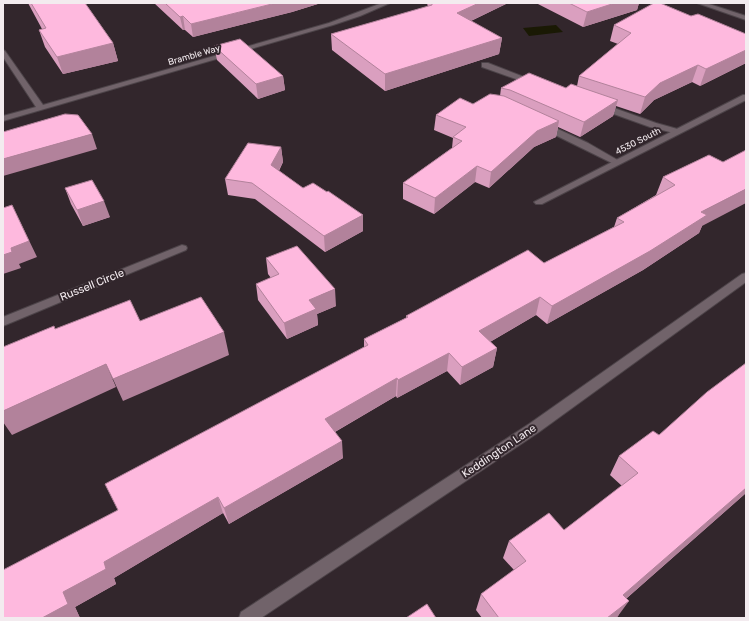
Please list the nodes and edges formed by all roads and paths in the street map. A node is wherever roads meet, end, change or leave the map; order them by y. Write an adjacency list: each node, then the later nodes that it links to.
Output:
1 (388, 3): 9 (street, Bramble Way)
2 (700, 3): 3 (street)
3 (746, 18)
4 (3, 52): 9 (street)
5 (485, 65): 6 (street)
6 (543, 86)
7 (746, 97): 12 (street, 4530 South)
8 (594, 104): 12 (street)
9 (41, 108): 10 (street, Bramble Way)
10 (3, 119)
11 (538, 123): 13 (street)
12 (678, 132): 13 (street, 4530 South)
13 (617, 162): 14 (street, 4530 South)
14 (539, 202)
15 (182, 248): 17 (street, Russell Circle)
16 (746, 278): 18 (street, Keddington Lane)
17 (3, 322)
18 (247, 618)

